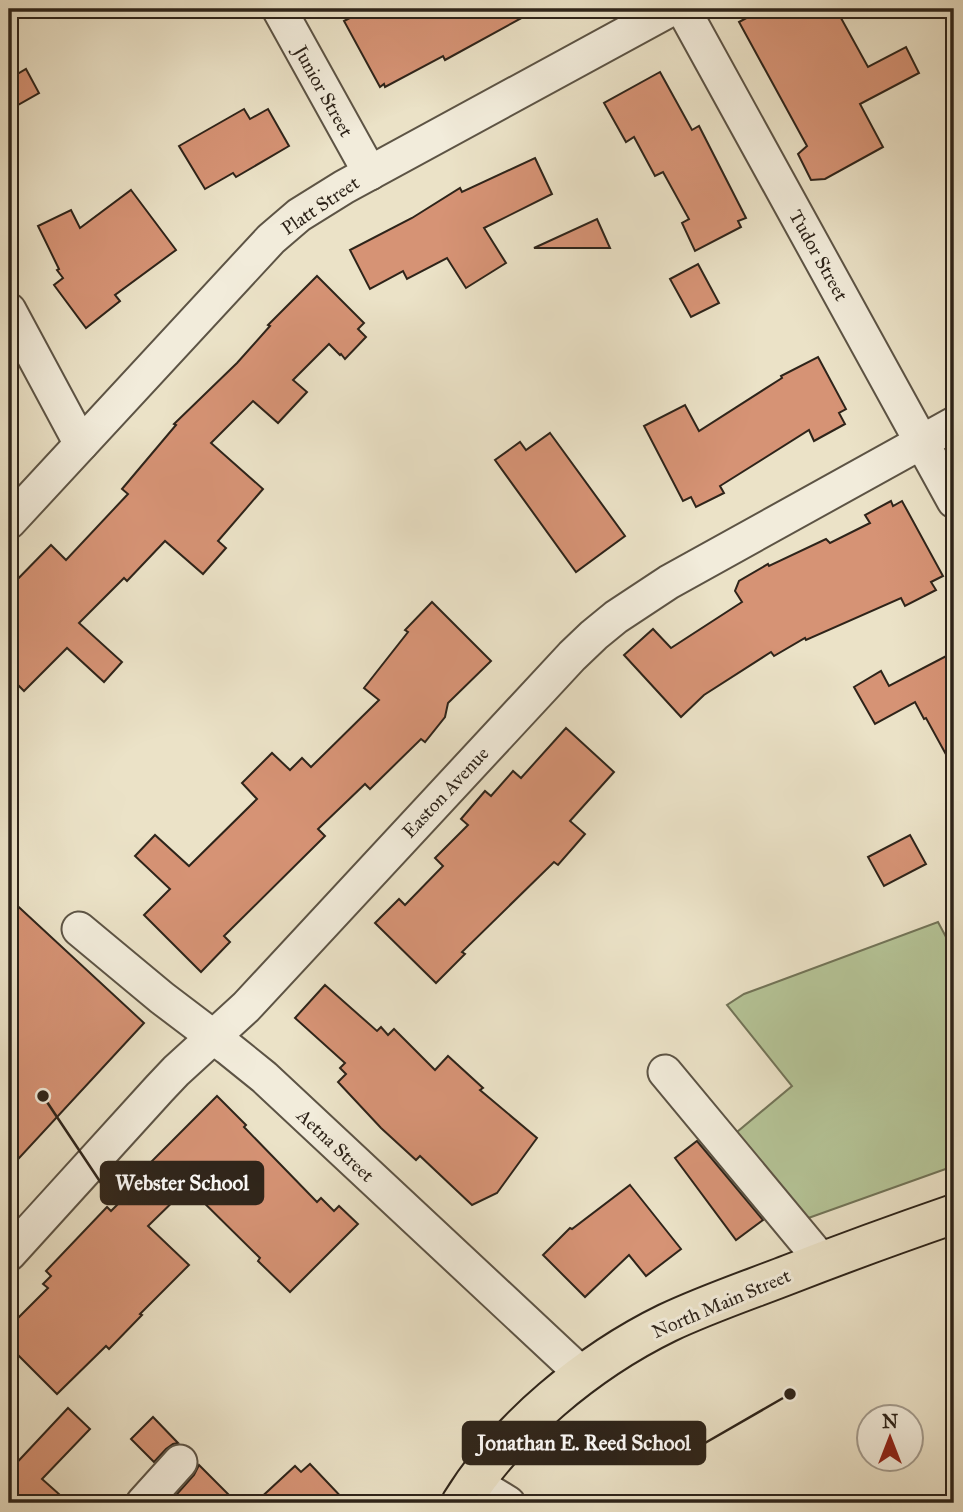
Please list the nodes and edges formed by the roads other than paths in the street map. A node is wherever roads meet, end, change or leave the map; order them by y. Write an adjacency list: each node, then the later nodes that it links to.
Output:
1 (279, 9): 4 (street, Junior Street)
2 (671, 9): 4 (street, Platt Street)
3 (683, 9): 7 (street, Tudor Street)
4 (370, 173): 8 (street, Platt Street)
5 (9, 310): 8 (street)
6 (954, 424): 7 (street, Easton Avenue)
7 (922, 442): 9 (street, Tudor Street); 12 (street, Easton Avenue)
8 (81, 444): 10 (street, Platt Street)
9 (954, 501)
10 (9, 522)
11 (79, 929): 12 (street, Aetna Street)
12 (214, 1037): 15 (street, Easton Avenue); 17 (street, Aetna Street)
13 (665, 1072): 16 (street)
14 (954, 1214): 16 (main road, North Main Street)
15 (9, 1254)
16 (822, 1261): 17 (main road, North Main Street)
17 (583, 1375): 19 (main road, North Main Street)
18 (180, 1462): 20 (street)
19 (468, 1493): 21 (street)
20 (143, 1503)
21 (508, 1503)

